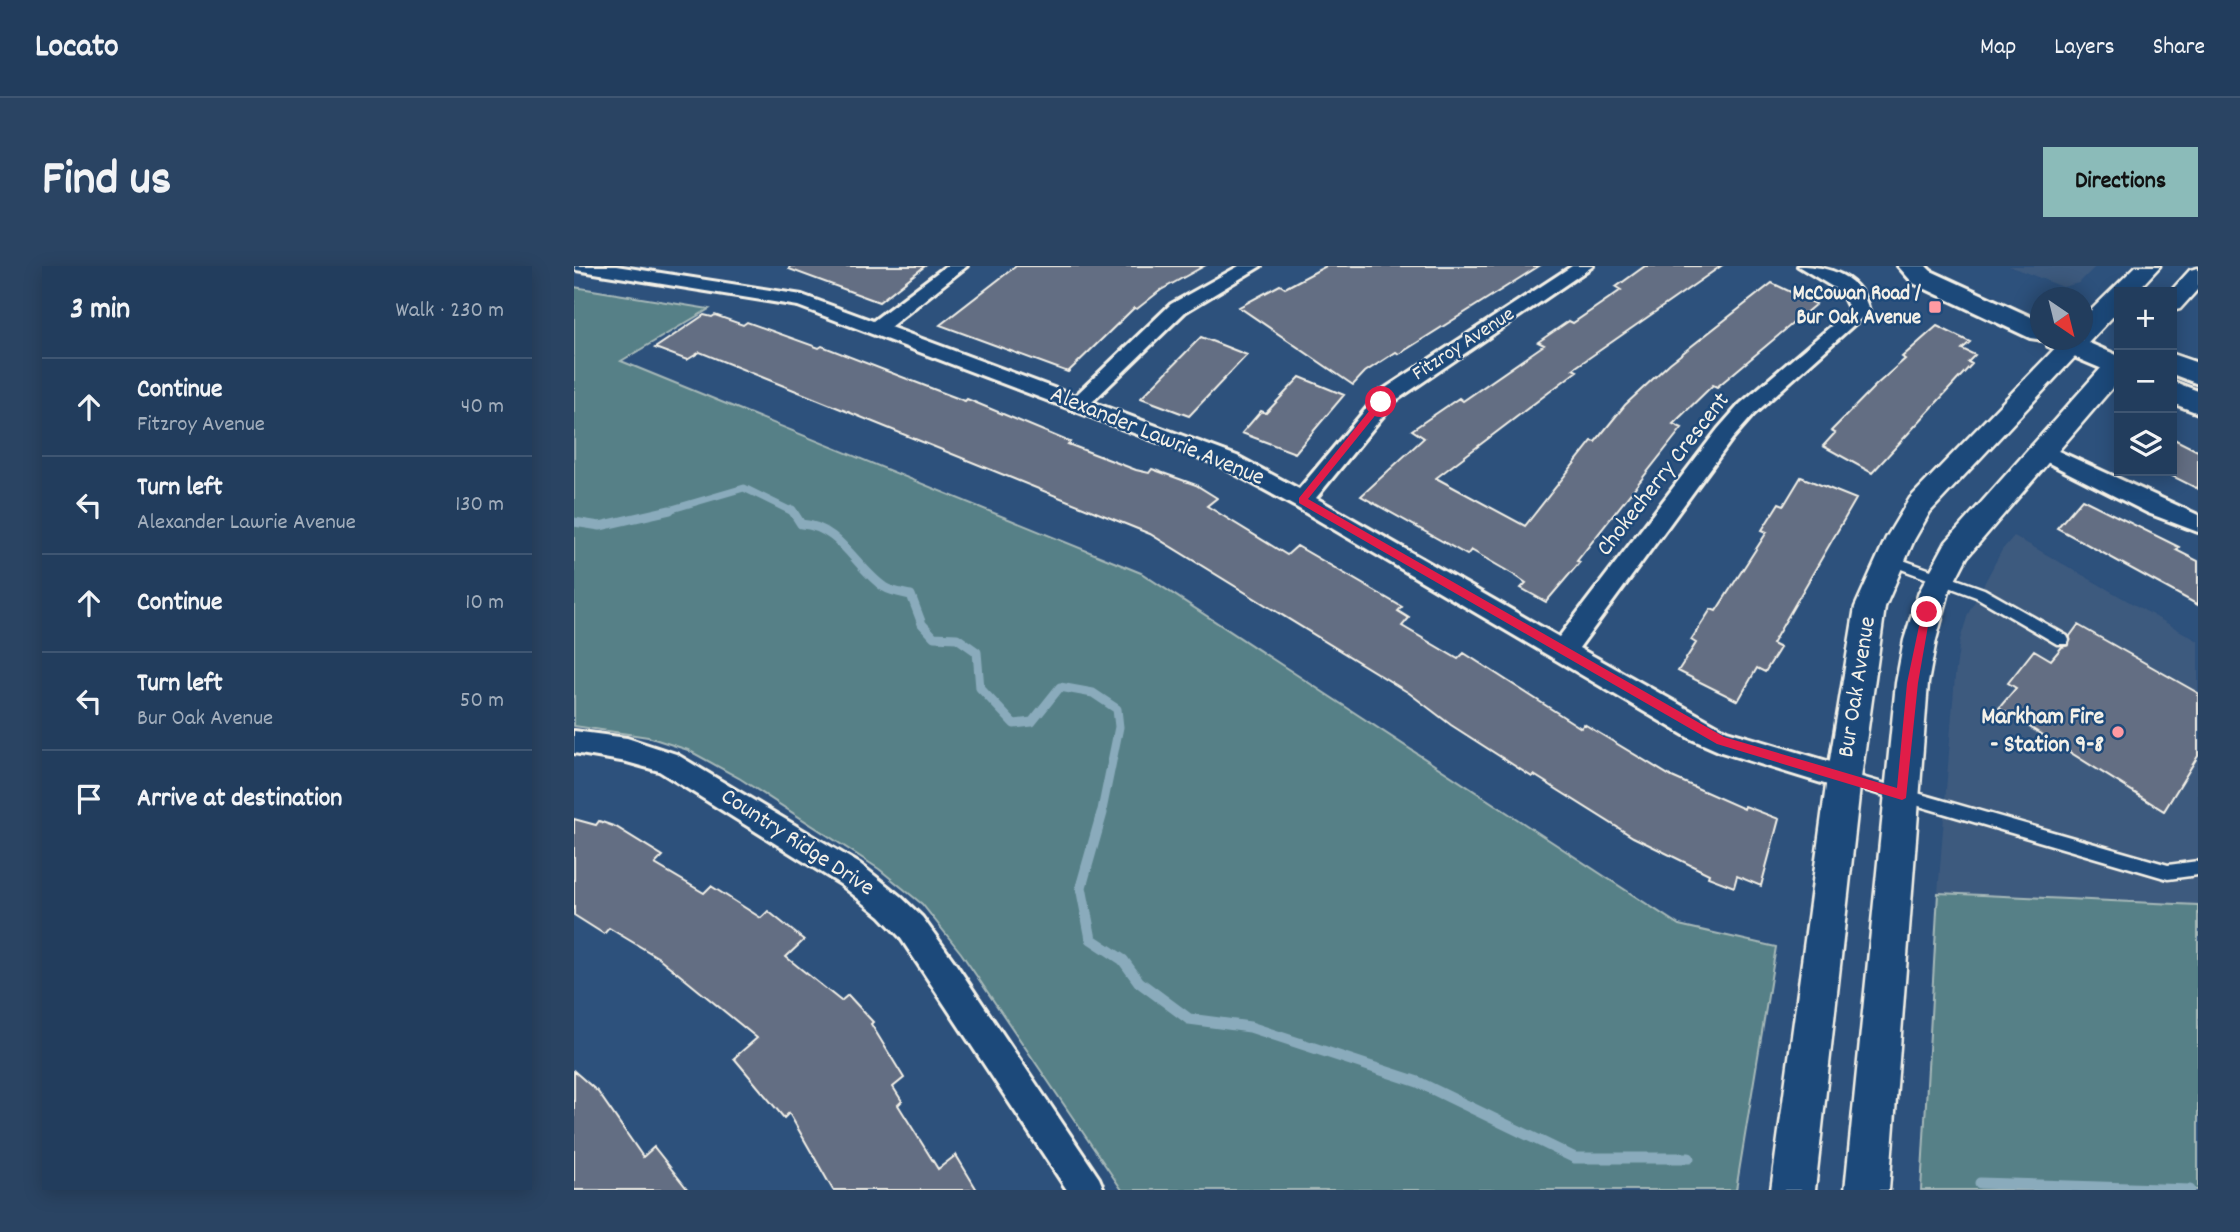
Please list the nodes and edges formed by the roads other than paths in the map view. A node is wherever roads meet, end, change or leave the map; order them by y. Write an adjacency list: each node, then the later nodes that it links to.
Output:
1 (582, 266): 11 (street, Alexander Lawrie Avenue)
2 (696, 266): 11 (street)
3 (958, 266): 18 (street)
4 (1252, 266): 27 (street)
5 (1584, 266): 29 (street, Fitzroy Avenue)
6 (1807, 266): 34 (street, Chokecherry Crescent)
7 (1911, 266): 17 (main road)
8 (1957, 266): 13 (main road)
9 (2149, 266): 12 (street, Bur Oak Avenue)
10 (2198, 275): 14 (street)
11 (675, 279): 18 (street, Alexander Lawrie Avenue)
12 (2128, 287)
13 (2017, 293)
14 (2177, 298)
15 (2114, 300): 16 (street, Bur Oak Avenue)
16 (2093, 319)
17 (2030, 327)
18 (876, 328): 27 (street, Alexander Lawrie Avenue)
19 (2093, 344): 21 (main road)
20 (2062, 350): 31 (street, Bur Oak Avenue)
21 (2114, 356)
22 (2177, 364): 24 (main road)
23 (2114, 365): 28 (street)
24 (2198, 374)
25 (2177, 393): 26 (main road)
26 (2198, 403)
27 (1078, 404): 29 (street, Alexander Lawrie Avenue)
28 (2042, 451): 30 (street); 32 (street)
29 (1302, 500): 34 (street, Alexander Lawrie Avenue)
30 (2198, 524)
31 (1889, 560): 32 (lane); 36 (street, Bur Oak Avenue)
32 (1940, 578): 33 (lane); 37 (street)
33 (2062, 640)
34 (1563, 651): 36 (street, Alexander Lawrie Avenue)
35 (574, 742): 39 (street, Country Ridge Drive)
36 (1844, 778): 37 (lane); 40 (street, Bur Oak Avenue)
37 (1902, 795): 38 (lane); 41 (street)
38 (2198, 868)
39 (1087, 1190)
40 (1793, 1190)
41 (1867, 1190)

